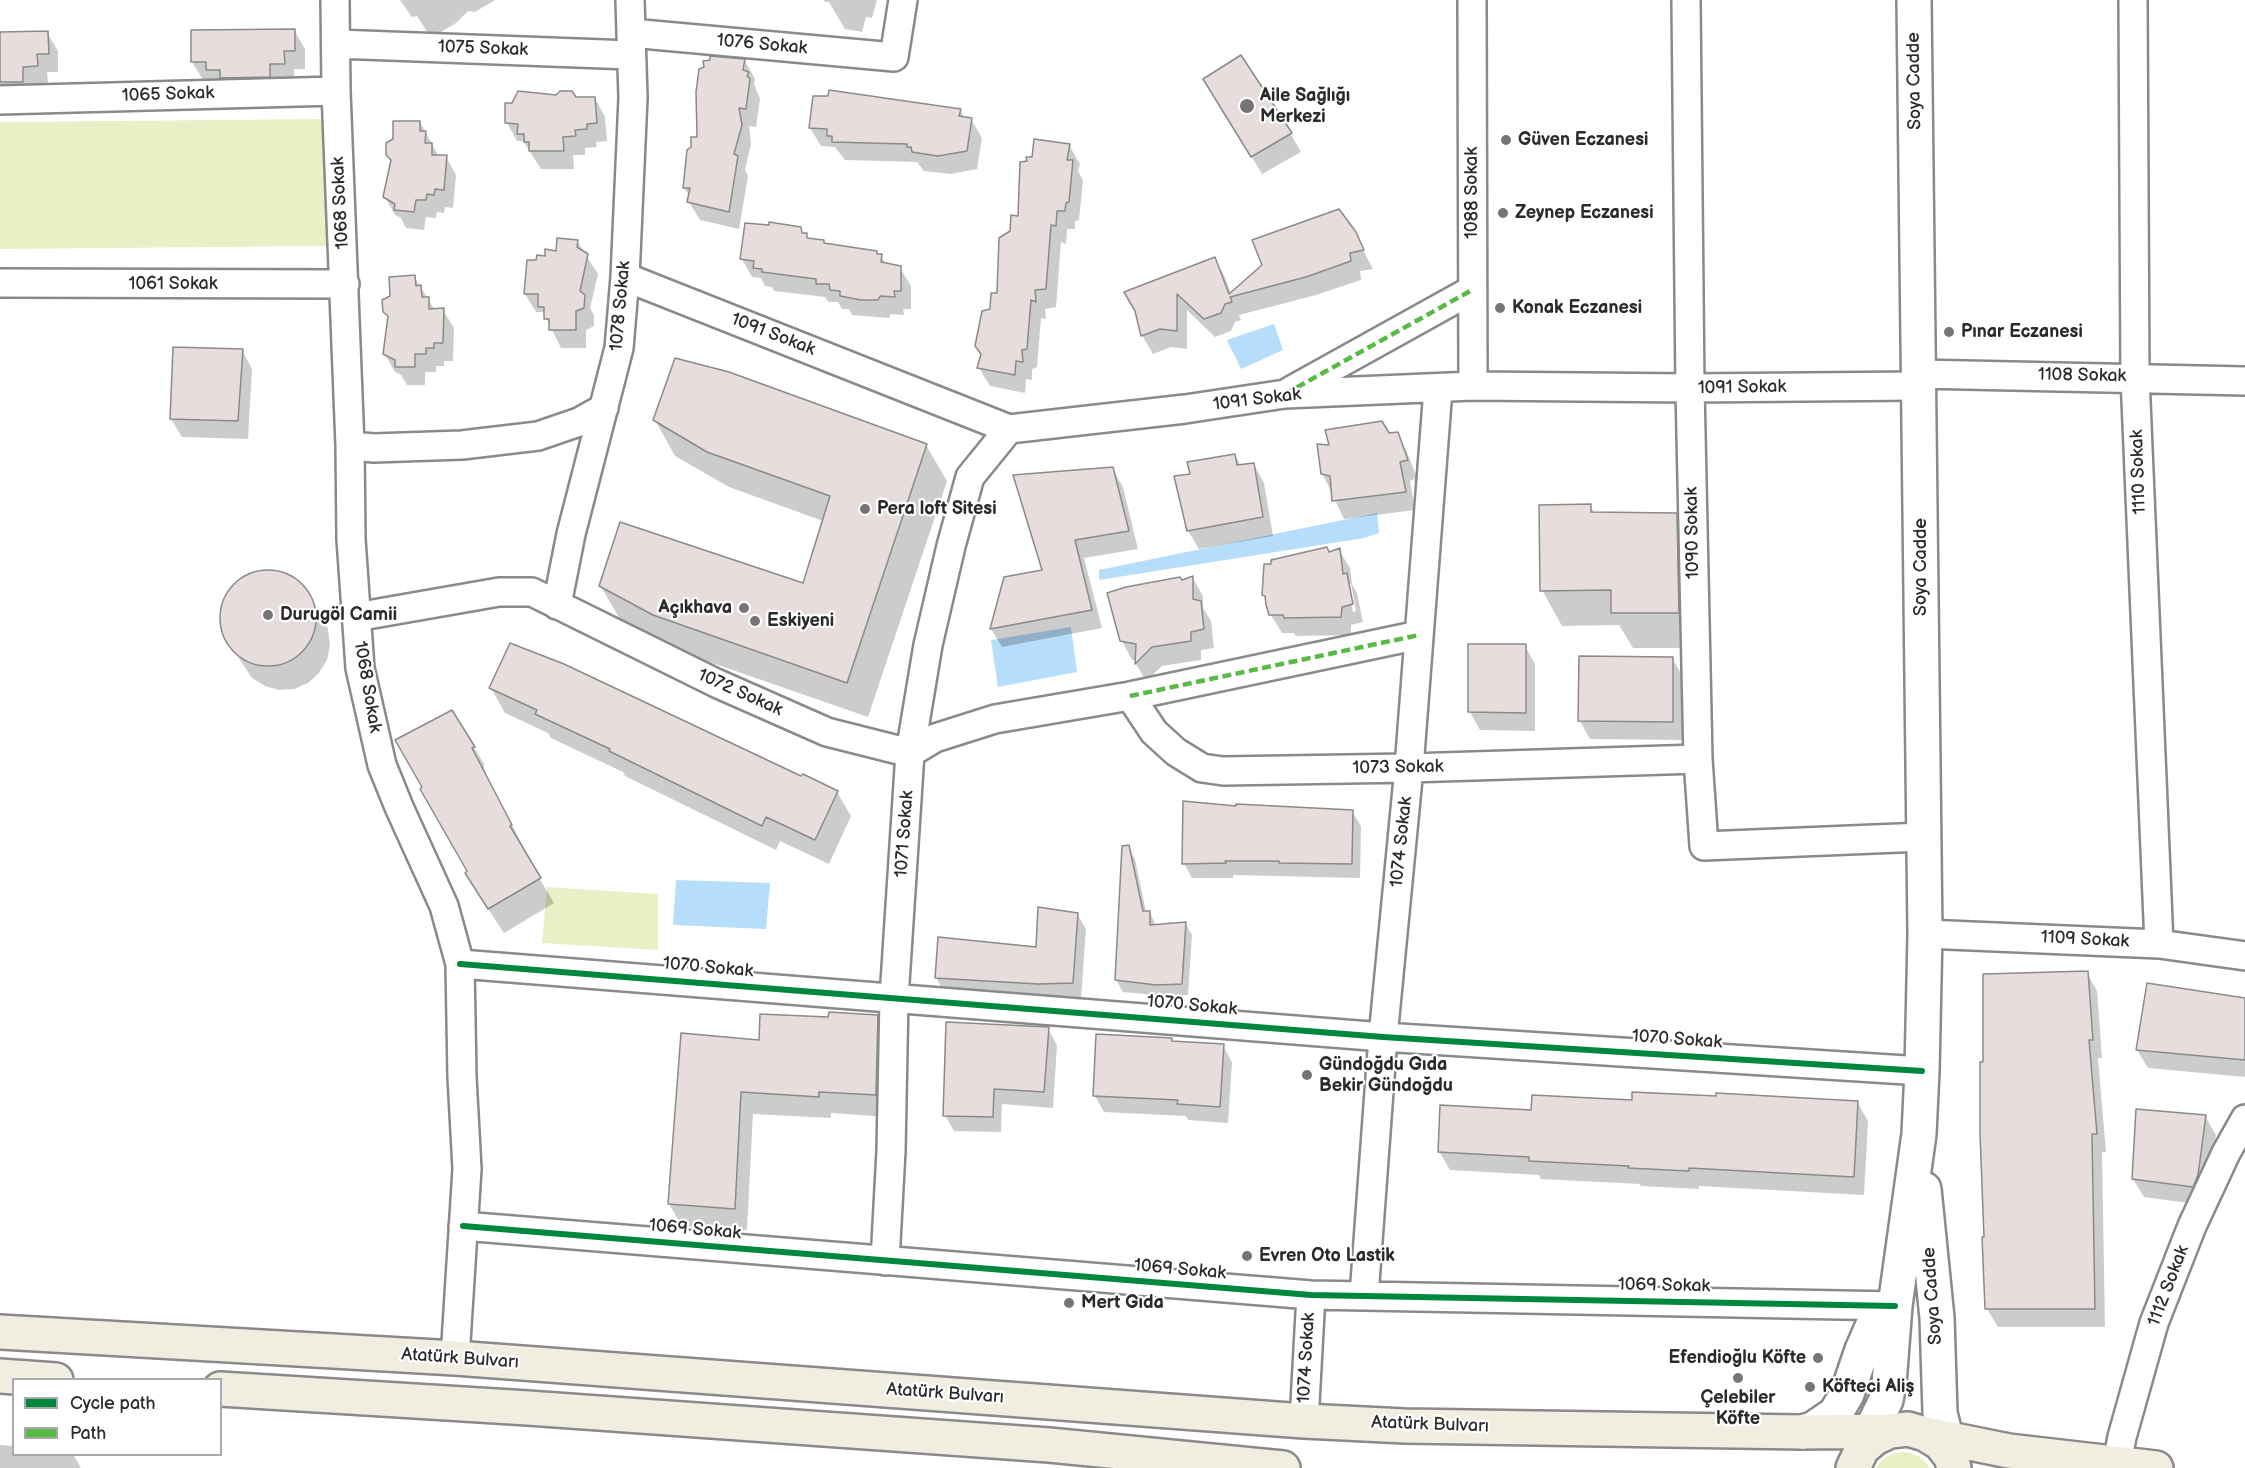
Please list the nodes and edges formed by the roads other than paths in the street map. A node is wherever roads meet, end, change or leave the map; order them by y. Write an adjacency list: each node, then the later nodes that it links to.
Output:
1 (335, 0): 8 (street, 1068 Sokak)
2 (630, 0): 9 (street, 1078 Sokak)
3 (903, 0): 9 (street, 1076 Sokak)
4 (1472, 0): 15 (street, 1088 Sokak)
5 (1686, 0): 20 (street, 1090 Sokak)
6 (1914, 0): 17 (main road, Soya Cadde)
7 (2133, 0): 16 (street, 1110 Sokak)
8 (336, 44): 9 (street, 1075 Sokak); 10 (street, 1068 Sokak)
9 (631, 44): 12 (street, 1078 Sokak)
10 (336, 91): 11 (street, 1065 Sokak); 14 (street, 1068 Sokak)
11 (0, 100)
12 (625, 277): 23 (street, 1078 Sokak); 24 (street, 1091 Sokak)
13 (0, 283): 14 (street, 1061 Sokak)
14 (345, 284): 25 (street, 1068 Sokak)
15 (1472, 290): 19 (street, 1088 Sokak); 22 (street)
16 (2135, 377): 17 (street, 1108 Sokak); 18 (street, 1108 Sokak); 35 (street, 1110 Sokak)
17 (1919, 380): 20 (street, 1091 Sokak); 33 (main road, Soya Cadde)
18 (2245, 381)
19 (1473, 386): 20 (street, 1091 Sokak); 21 (street, 1091 Sokak)
20 (1690, 388): 31 (street, 1090 Sokak)
21 (1438, 389): 22 (street, 1091 Sokak); 28 (street, 1074 Sokak)
22 (1285, 394): 24 (street, 1091 Sokak)
23 (604, 408): 25 (street); 26 (street, 1078 Sokak)
24 (1009, 429): 30 (street, 1071 Sokak)
25 (350, 446): 27 (street, 1068 Sokak)
26 (557, 604): 27 (street, 1072 Sokak); 30 (street, 1072 Sokak)
27 (356, 617): 37 (street, 1068 Sokak)
28 (1419, 635): 29 (street); 32 (street, 1074 Sokak)
29 (1130, 696): 30 (street); 32 (street, 1073 Sokak)
30 (910, 753): 38 (street, 1071 Sokak)
31 (1698, 759): 32 (street, 1073 Sokak); 33 (street, 1090 Sokak)
32 (1409, 768): 39 (street, 1074 Sokak)
33 (1923, 837): 34 (main road, Soya Cadde)
34 (1925, 934): 35 (street, 1109 Sokak); 40 (main road, Soya Cadde)
35 (2159, 944): 36 (street, 1109 Sokak)
36 (2245, 956)
37 (460, 964): 38 (street, 1070 Sokak); 43 (street, 1068 Sokak)
38 (894, 998): 39 (street, 1070 Sokak); 44 (street, 1071 Sokak)
39 (1383, 1036): 40 (street, 1070 Sokak); 46 (street, 1074 Sokak)
40 (1922, 1071): 42 (main road, Soya Cadde)
41 (2245, 1119): 57 (street, 1112 Sokak)
42 (1919, 1134): 47 (main road, Soya Cadde); 56 (main road, Soya Cadde)
43 (463, 1226): 44 (street, 1069 Sokak); 49 (street, 1068 Sokak)
44 (885, 1260): 45 (street, 1069 Sokak)
45 (1311, 1295): 46 (street, 1069 Sokak); 53 (street, 1074 Sokak)
46 (1364, 1296): 47 (street, 1069 Sokak)
47 (1895, 1306): 54 (main road); 55 (main road, Soya Cadde)
48 (0, 1332): 49 (highway, Atatürk Bulvarı)
49 (455, 1358): 53 (highway, Atatürk Bulvarı)
50 (0, 1376): 51 (highway)
51 (28, 1378)
52 (222, 1389): 58 (highway)
53 (1304, 1420): 54 (highway, Atatürk Bulvarı)
54 (1802, 1432): 55 (highway, Atatürk Bulvarı)
55 (1869, 1445): 56 (highway, Atatürk Bulvarı)
56 (1944, 1449): 57 (highway)
57 (2117, 1463): 59 (highway)
58 (1283, 1468)
59 (2156, 1468)

